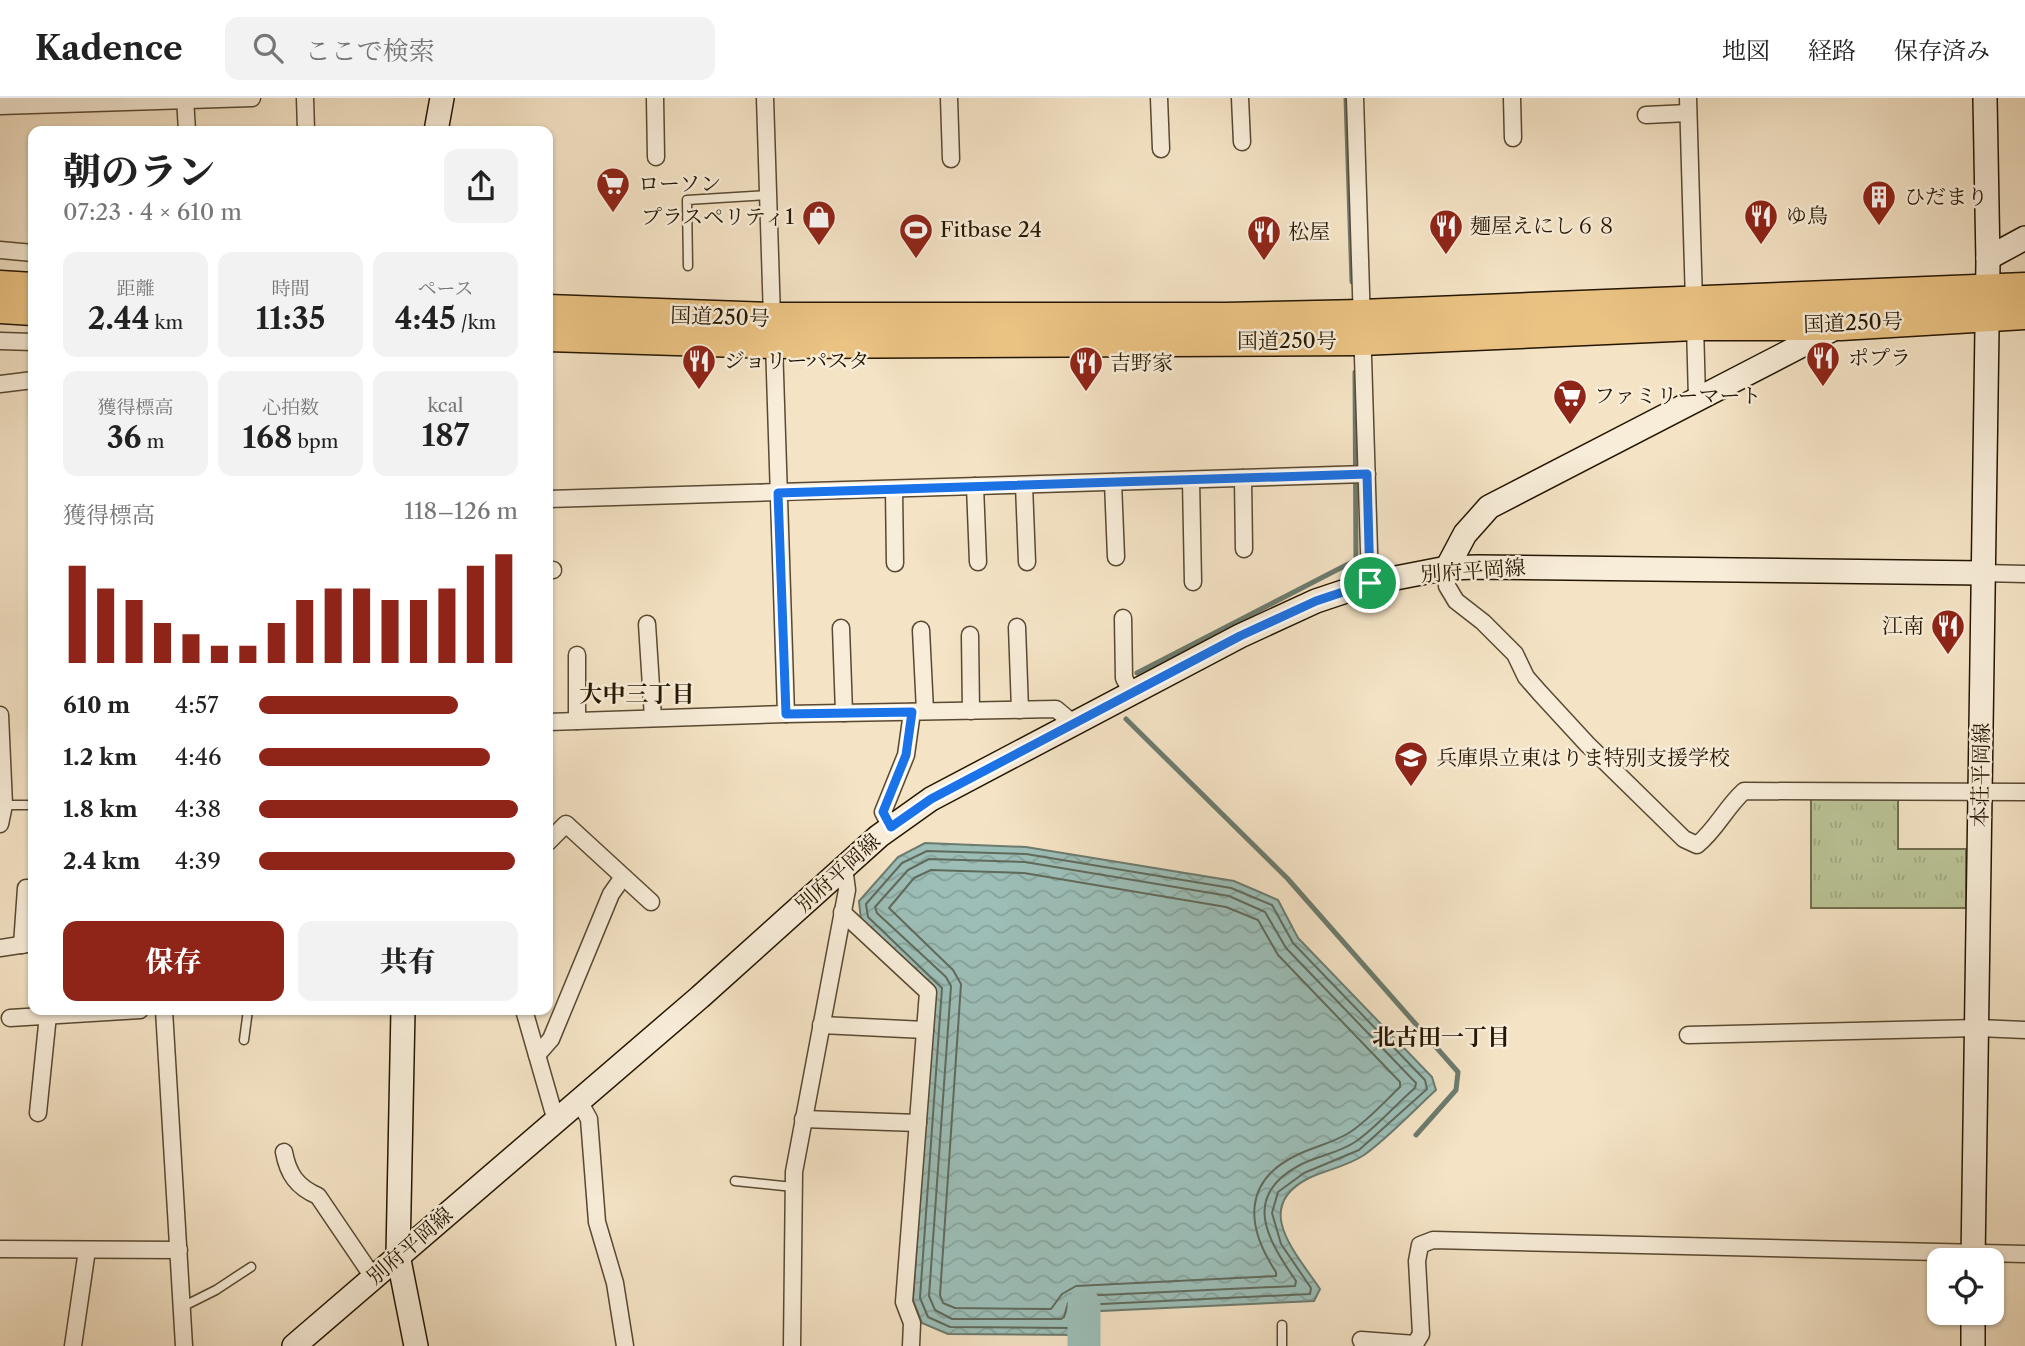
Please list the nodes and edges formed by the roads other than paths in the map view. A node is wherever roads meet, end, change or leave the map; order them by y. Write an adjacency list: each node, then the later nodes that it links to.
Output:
1 (252, 98): 12 (street)
2 (305, 98): 17 (street)
3 (442, 98): 18 (main road)
4 (655, 98): 22 (street)
5 (765, 98): 24 (street)
6 (949, 98): 23 (street)
7 (1159, 98): 21 (street)
8 (1240, 98): 20 (street)
9 (1354, 98): 40 (street)
10 (1512, 98): 19 (street)
11 (1985, 98): 28 (main road)
12 (185, 99): 14 (street); 16 (street)
13 (1688, 105): 15 (street); 37 (street)
14 (0, 106)
15 (1646, 115)
16 (187, 126)
17 (306, 126)
18 (437, 126)
19 (1513, 138)
20 (1242, 142)
21 (1161, 149)
22 (656, 158)
23 (951, 159)
24 (767, 195): 29 (lane); 41 (street)
25 (2025, 238): 28 (main road)
26 (0, 250): 27 (street)
27 (28, 253)
28 (1988, 258): 33 (main road)
29 (688, 266)
30 (0, 286): 31 (highway)
31 (28, 288)
32 (2025, 288): 33 (highway, 国道250号)
33 (1987, 302): 37 (highway, 国道250号); 38 (highway, 国道250号); 39 (highway, 国道250号); 63 (main road, 本荘平岡線)
34 (0, 309): 35 (highway)
35 (28, 310)
36 (553, 310): 41 (highway, 国道250号)
37 (1695, 314): 39 (highway, 国道250号); 40 (highway, 国道250号); 47 (street)
38 (2025, 314)
39 (1841, 325): 47 (main road)
40 (1361, 328): 41 (highway, 国道250号); 48 (street)
41 (773, 331): 42 (highway, 国道250号); 55 (street)
42 (553, 336)
43 (0, 341): 44 (street)
44 (28, 342)
45 (28, 381): 46 (street)
46 (0, 384)
47 (1697, 399): 62 (main road)
48 (1367, 474): 49 (street); 66 (street)
49 (1243, 478): 50 (street); 57 (street)
50 (1191, 480): 51 (street); 65 (street)
51 (1112, 482): 52 (street); 58 (street)
52 (1024, 485): 53 (street); 60 (street)
53 (975, 486): 54 (street); 59 (street)
54 (894, 489): 55 (street); 61 (street)
55 (778, 493): 56 (street); 79 (street)
56 (553, 499)
57 (1244, 549)
58 (1116, 557)
59 (978, 562)
60 (1027, 562)
61 (895, 563)
62 (1447, 568): 63 (main road, 別府平岡線); 66 (main road, 別府平岡線); 85 (street)
63 (1983, 573): 64 (street); 85 (main road, 本荘平岡線)
64 (2025, 574)
65 (1193, 582)
66 (1370, 583): 74 (main road, 別府平岡線)
67 (1123, 618): 74 (street)
68 (647, 624): 81 (street)
69 (1017, 627): 75 (street)
70 (841, 628): 78 (street)
71 (921, 630): 77 (street)
72 (970, 635): 76 (street)
73 (577, 655): 82 (street)
74 (1132, 693): 84 (main road, 別府平岡線)
75 (1020, 710): 76 (street); 84 (street)
76 (971, 711): 77 (street)
77 (918, 712): 78 (street); 90 (street)
78 (844, 713): 79 (street)
79 (786, 714): 81 (street)
80 (0, 715): 87 (street)
81 (653, 718): 82 (street)
82 (577, 721): 83 (street)
83 (553, 722)
84 (1074, 724): 90 (main road, 別府平岡線)
85 (1980, 791): 86 (street); 106 (main road, 本荘平岡線)
86 (2025, 792)
87 (4, 805): 88 (lane); 89 (street)
88 (28, 805)
89 (0, 824)
90 (891, 827): 92 (main road, 別府平岡線)
91 (553, 837): 93 (street)
92 (844, 867): 96 (street); 112 (main road, 別府平岡線)
93 (623, 877): 95 (street); 111 (street)
94 (28, 888): 97 (street)
95 (651, 902)
96 (842, 912): 105 (street); 107 (street)
97 (27, 944): 98 (street)
98 (0, 948)
99 (48, 1015): 104 (street); 113 (street)
100 (164, 1015): 123 (street)
101 (247, 1015): 110 (lane)
102 (403, 1015): 125 (main road)
103 (525, 1015): 111 (street)
104 (10, 1018)
105 (821, 1025): 107 (street); 114 (street)
106 (1978, 1028): 108 (street); 109 (street); 120 (main road, 本荘平岡線)
107 (925, 1030): 116 (street)
108 (2025, 1030)
109 (1688, 1035)
110 (244, 1040)
111 (537, 1055): 115 (street)
112 (579, 1101): 115 (main road, 別府平岡線); 137 (street)
113 (38, 1113)
114 (803, 1119): 116 (street); 119 (street)
115 (556, 1121): 125 (main road, 別府平岡線)
116 (918, 1123): 139 (street)
117 (284, 1152): 129 (street)
118 (735, 1181): 119 (lane)
119 (793, 1187): 138 (street)
120 (1973, 1248)
121 (0, 1249): 122 (street)
122 (87, 1250): 123 (street); 133 (street)
123 (178, 1251): 130 (street)
124 (2025, 1254): 127 (street)
125 (398, 1255): 129 (main road, 別府平岡線); 136 (main road)
126 (1927, 1255): 141 (street)
127 (2004, 1255)
128 (251, 1267): 130 (lane)
129 (373, 1277): 135 (main road, 別府平岡線)
130 (182, 1307): 134 (street)
131 (1282, 1325): 140 (lane)
132 (1973, 1325): 142 (main road)
133 (73, 1346)
134 (184, 1346)
135 (294, 1346)
136 (416, 1346)
137 (625, 1346)
138 (792, 1346)
139 (911, 1346)
140 (1282, 1346)
141 (1364, 1346)
142 (1973, 1346)

